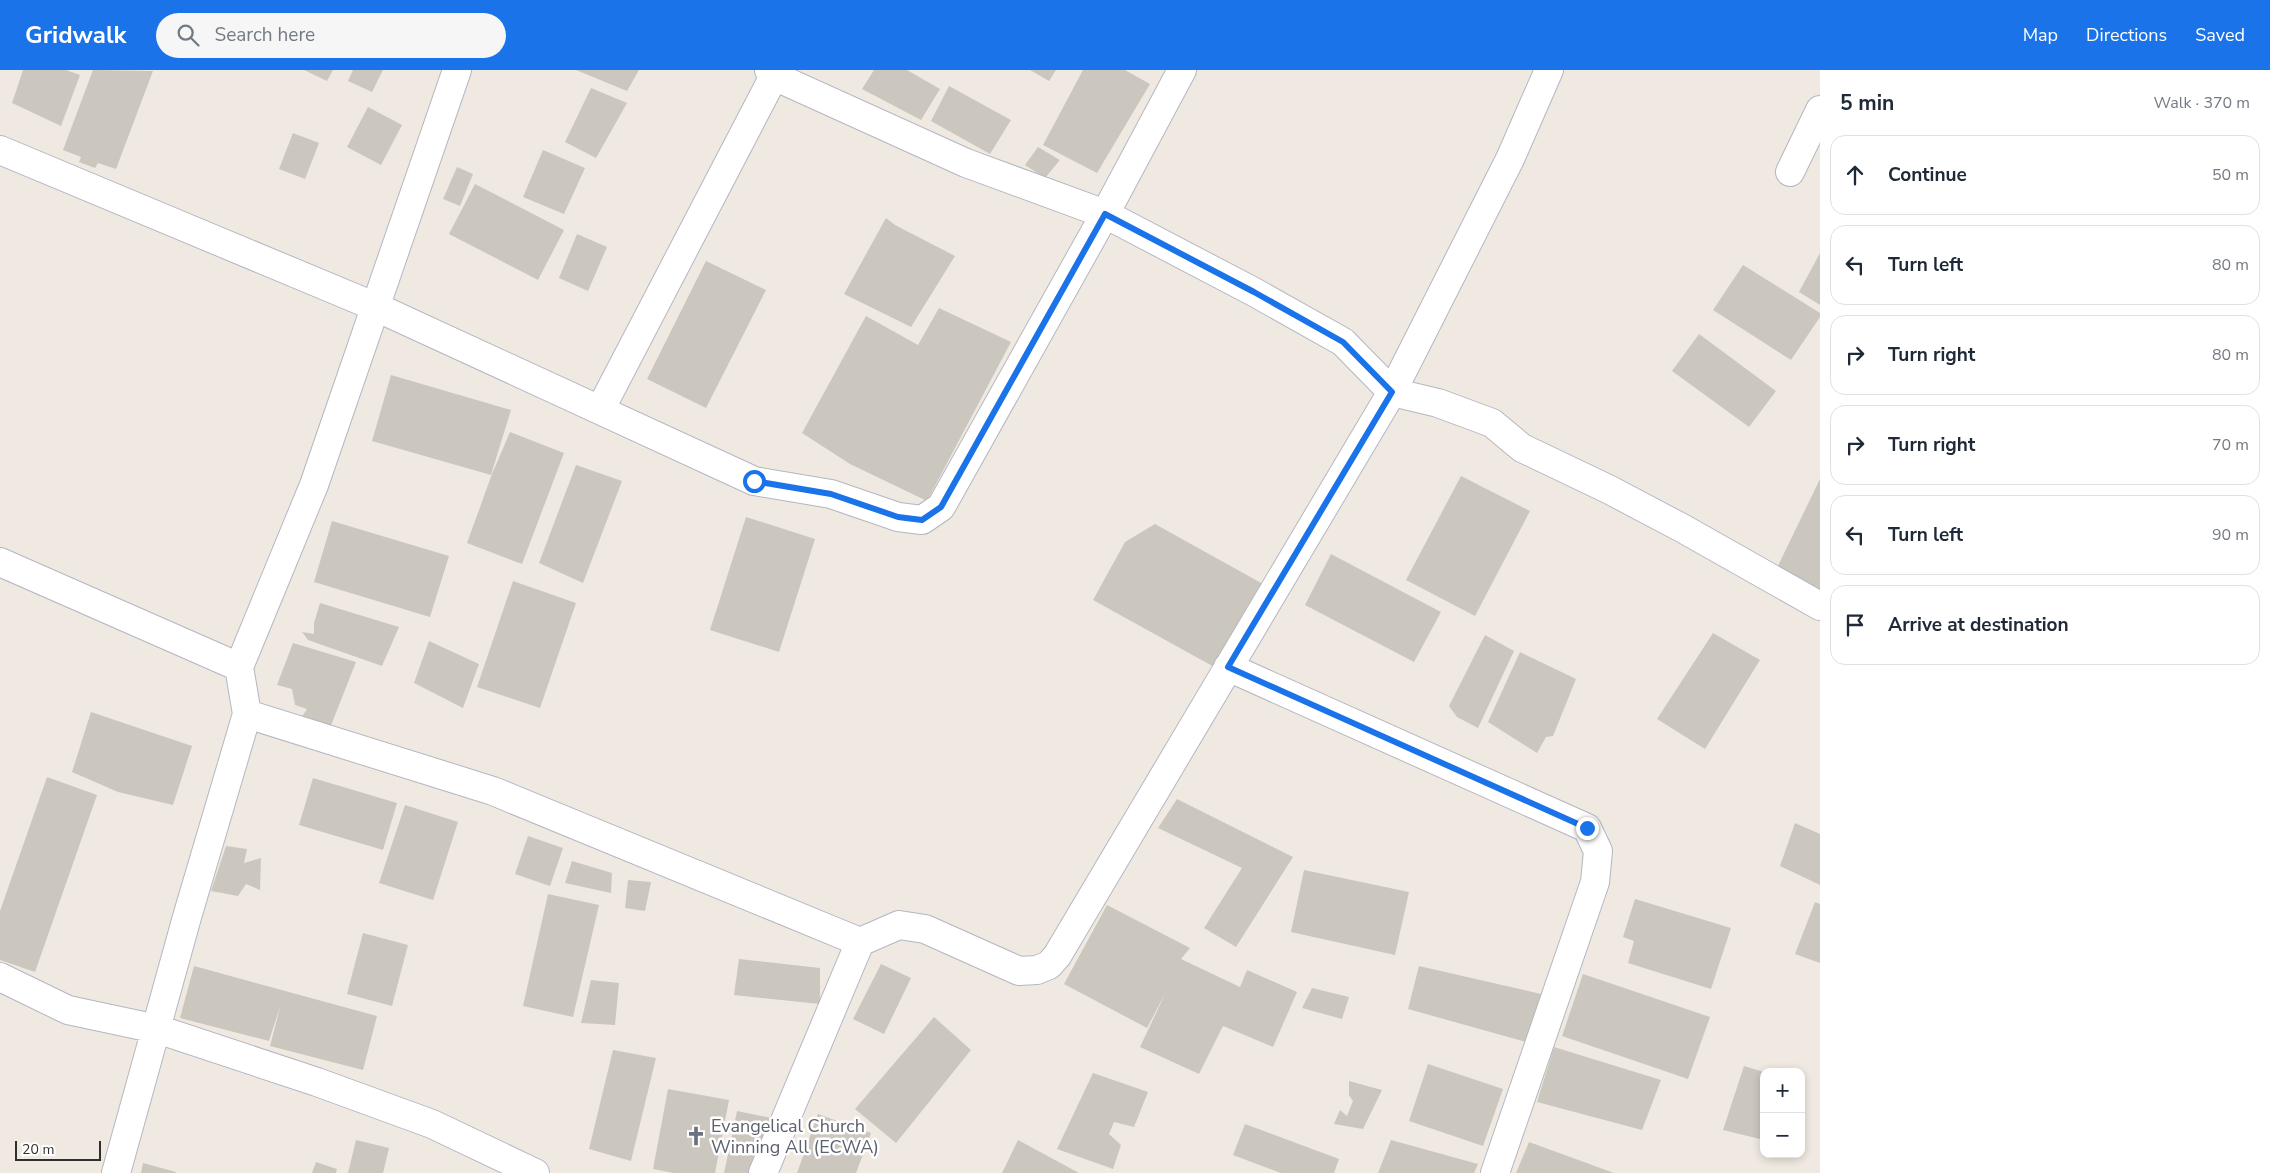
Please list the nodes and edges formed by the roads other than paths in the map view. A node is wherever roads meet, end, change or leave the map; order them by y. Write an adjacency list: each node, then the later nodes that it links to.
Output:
1 (457, 70): 9 (street)
2 (1182, 70): 8 (street)
3 (1546, 71): 10 (street)
4 (772, 73): 8 (street); 11 (street)
5 (1820, 110): 7 (street)
6 (0, 150): 9 (street)
7 (1790, 172)
8 (1105, 214): 10 (street); 11 (street)
9 (376, 307): 11 (street); 14 (street)
10 (1392, 392): 13 (street); 15 (street)
11 (600, 410)
12 (0, 562): 14 (street)
13 (1820, 606)
14 (239, 667): 16 (street)
15 (1228, 667): 17 (street); 23 (street)
16 (247, 714): 17 (street); 19 (street)
17 (860, 942): 22 (street)
18 (0, 978): 19 (street)
19 (157, 1028): 20 (street); 21 (street)
20 (116, 1173)
21 (535, 1173)
22 (763, 1173)
23 (1495, 1173)

